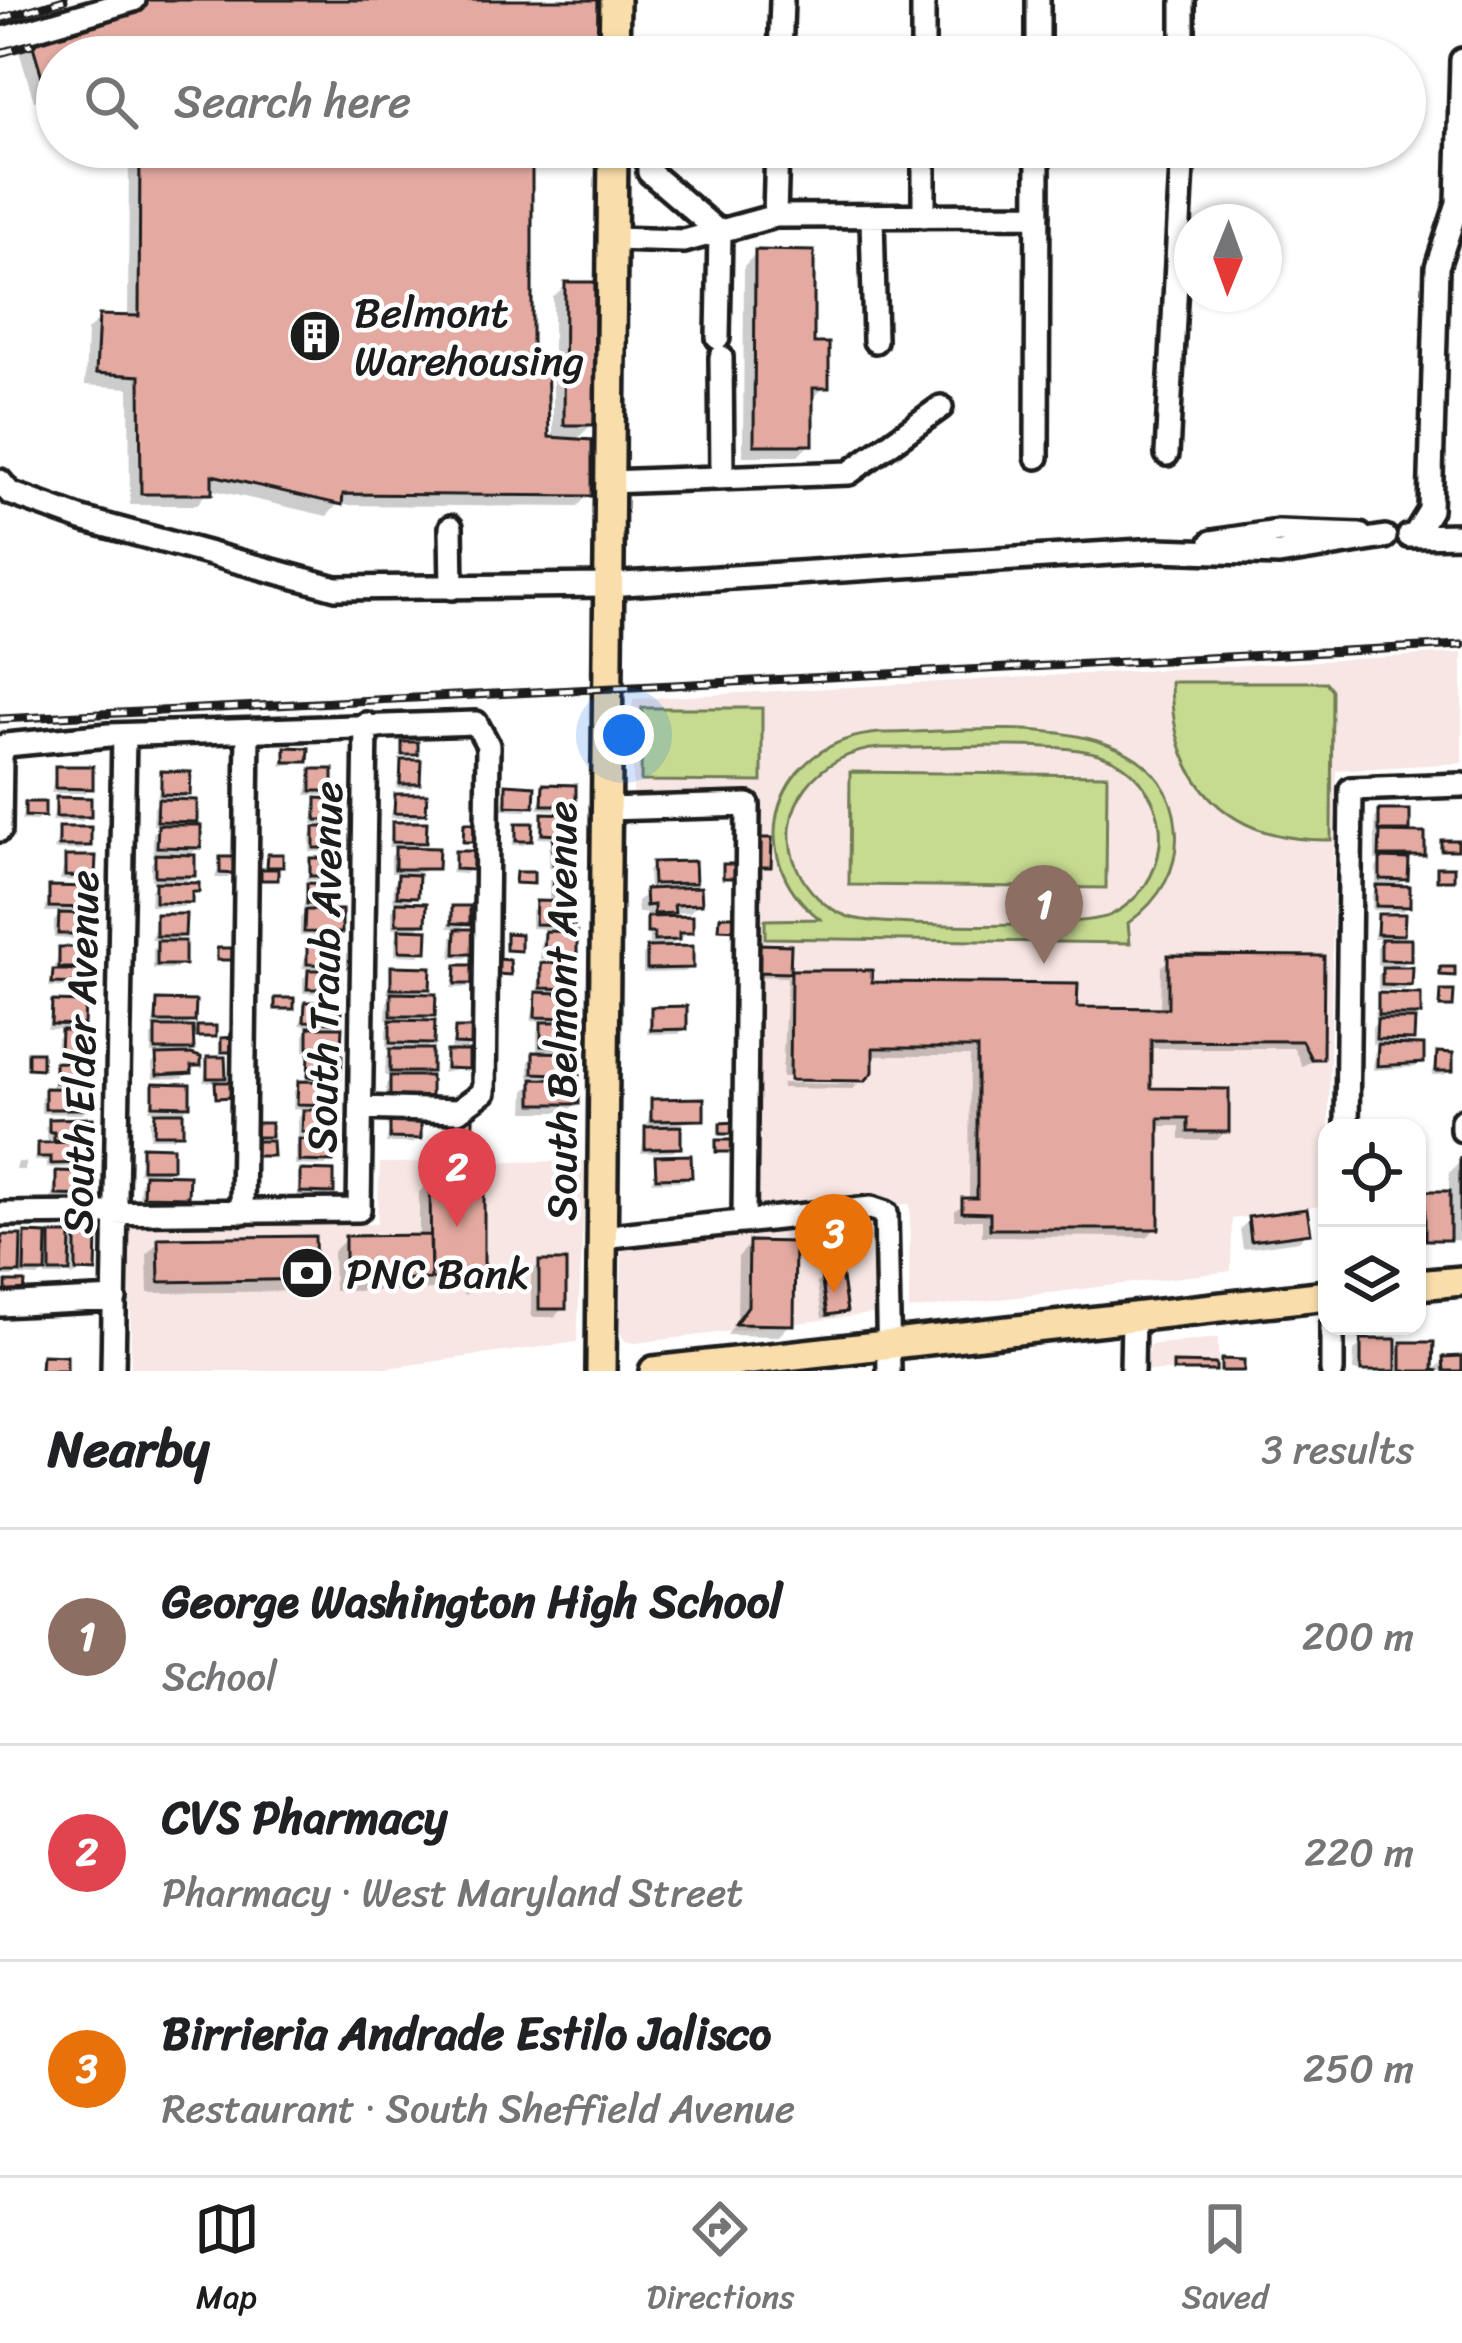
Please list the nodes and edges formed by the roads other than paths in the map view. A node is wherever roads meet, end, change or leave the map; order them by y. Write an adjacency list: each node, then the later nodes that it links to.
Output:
1 (134, 0): 12 (street)
2 (614, 0): 7 (main road)
3 (782, 0): 8 (street)
4 (923, 0): 9 (street)
5 (1038, 0): 10 (street)
6 (1183, 0): 11 (street)
7 (614, 36)
8 (781, 36)
9 (923, 36)
10 (1038, 36)
11 (1183, 36)
12 (0, 39)
13 (1462, 60): 33 (street)
14 (613, 168): 25 (main road, South Belmont Avenue)
15 (649, 168): 24 (street)
16 (776, 168): 22 (street)
17 (924, 168): 21 (street)
18 (1038, 168): 20 (street)
19 (1182, 168): 28 (street)
20 (1038, 215): 21 (street); 29 (street)
21 (924, 216): 23 (street)
22 (775, 217): 23 (street); 24 (street)
23 (872, 217): 26 (street)
24 (721, 233): 25 (street); 30 (street)
25 (611, 239): 32 (main road, South Belmont Avenue)
26 (875, 341)
27 (941, 407): 30 (street)
28 (1167, 454)
29 (1037, 458)
30 (722, 475): 32 (street)
31 (0, 481): 38 (street)
32 (608, 482): 37 (main road, South Belmont Avenue)
33 (1430, 510): 35 (street); 36 (street)
34 (452, 527): 38 (street)
35 (1452, 535): 36 (street)
36 (1414, 536): 37 (street)
37 (607, 585): 38 (street); 44 (main road, South Belmont Avenue)
38 (452, 588)
39 (366, 724): 40 (street); 46 (street, South Traub Avenue); 46 (street)
40 (248, 731): 41 (street); 48 (street)
41 (124, 735): 42 (street); 49 (street, South Elder Avenue)
42 (3, 745): 45 (street)
43 (1462, 785): 47 (street)
44 (604, 809): 51 (street); 52 (main road, South Belmont Avenue)
45 (0, 830)
46 (361, 1108): 48 (street, South Traub Avenue)
47 (1347, 1119)
48 (242, 1212): 49 (street)
49 (116, 1213): 50 (street); 56 (street, South Elder Avenue)
50 (0, 1214)
51 (744, 1222): 52 (street); 60 (street)
52 (601, 1237): 62 (main road, South Belmont Avenue)
53 (1462, 1281): 54 (main road)
54 (1426, 1284)
55 (1318, 1296): 58 (main road)
56 (115, 1299): 57 (street); 61 (street, South Elder Avenue)
57 (0, 1305)
58 (1132, 1317): 60 (main road); 64 (street)
59 (1333, 1335): 65 (street)
60 (889, 1358): 63 (main road)
61 (113, 1371)
62 (601, 1371)
63 (654, 1371)
64 (1132, 1371)
65 (1332, 1371)

